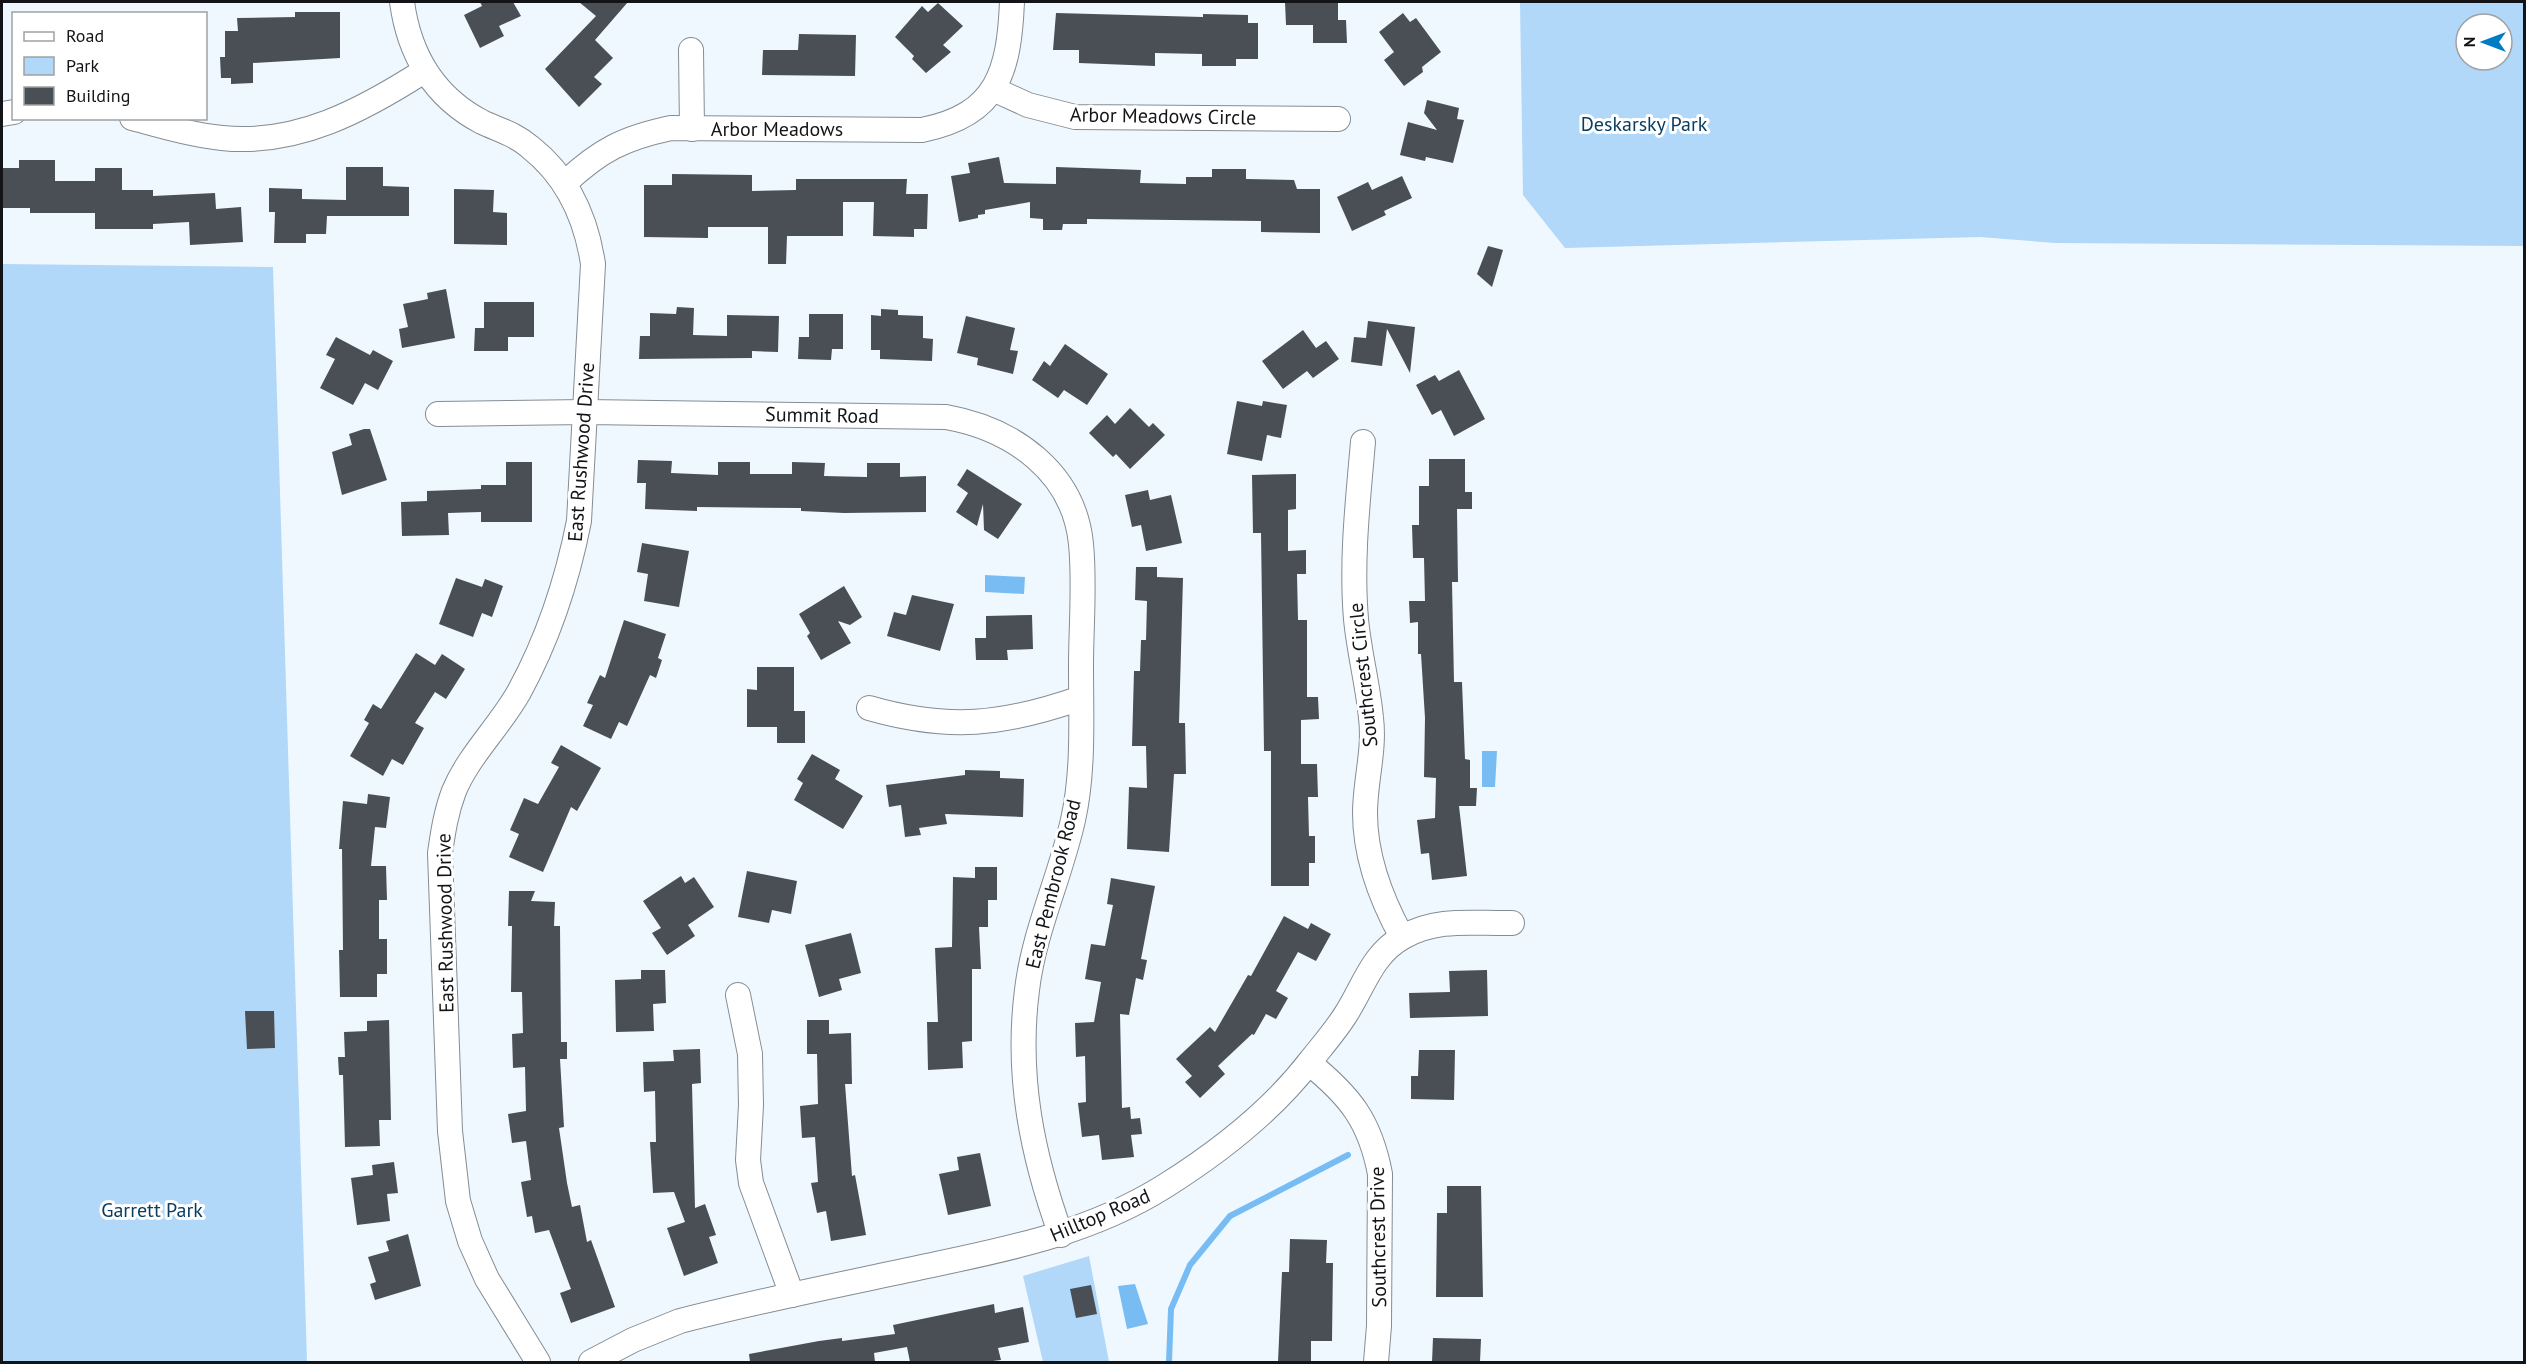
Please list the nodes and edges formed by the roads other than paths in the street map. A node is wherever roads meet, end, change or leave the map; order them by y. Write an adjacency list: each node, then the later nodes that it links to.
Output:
1 (402, 2): 4 (street, East Rushwood Drive)
2 (1012, 2): 5 (street)
3 (691, 50): 8 (street)
4 (424, 71): 7 (street); 9 (street, East Rushwood Drive)
5 (993, 89): 6 (street, Arbor Meadows Circle); 8 (street, Arbor Meadows)
6 (1338, 119)
7 (140, 120)
8 (692, 129): 9 (street, Arbor Meadows)
9 (565, 183): 10 (street, East Rushwood Drive)
10 (586, 412): 11 (street, Summit Road); 13 (street, Summit Road); 22 (street, East Rushwood Drive)
11 (438, 414)
12 (1363, 442): 17 (street, Southcrest Circle)
13 (1044, 465): 14 (street, East Pembrook Road)
14 (1081, 698): 15 (street); 20 (street, East Pembrook Road)
15 (869, 708)
16 (1512, 923): 17 (street, Hilltop Road)
17 (1402, 937): 19 (street, Hilltop Road)
18 (738, 995): 21 (street)
19 (1309, 1063): 20 (street, Hilltop Road); 24 (street, Southcrest Drive)
20 (1061, 1235): 21 (street, Hilltop Road)
21 (792, 1295): 23 (street, Hilltop Road)
22 (538, 1362)
23 (591, 1362)
24 (1376, 1362)

